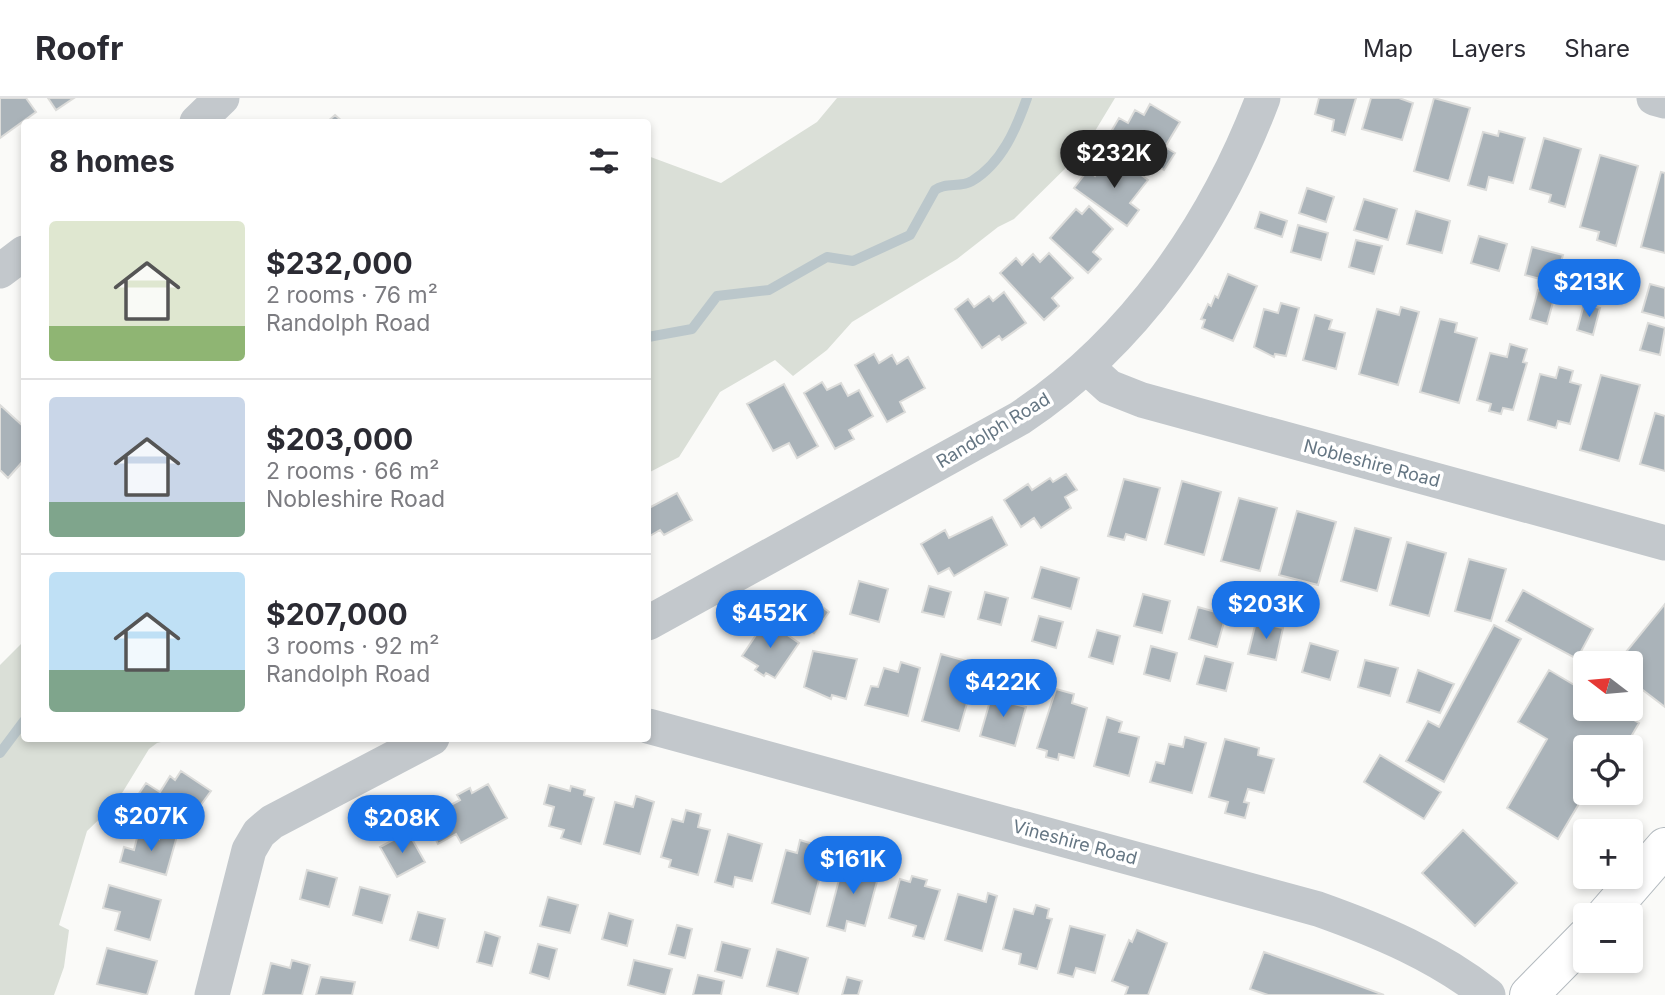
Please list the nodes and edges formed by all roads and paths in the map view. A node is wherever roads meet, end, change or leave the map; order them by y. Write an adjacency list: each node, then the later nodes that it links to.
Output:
1 (222, 98): 5 (street)
2 (1263, 98): 8 (street, Randolph Road)
3 (1654, 98): 4 (street)
4 (1665, 101)
5 (200, 119)
6 (21, 255): 7 (street)
7 (0, 271)
8 (1087, 367): 9 (street, Nobleshire Road); 10 (street, Randolph Road)
9 (1665, 543)
10 (651, 621)
11 (651, 727): 17 (street, Vineshire Road)
12 (424, 742): 16 (street)
13 (1665, 847): 14 (main road)
14 (1616, 903)
15 (1573, 950): 18 (main road)
16 (212, 995)
17 (1488, 995)
18 (1529, 995)

